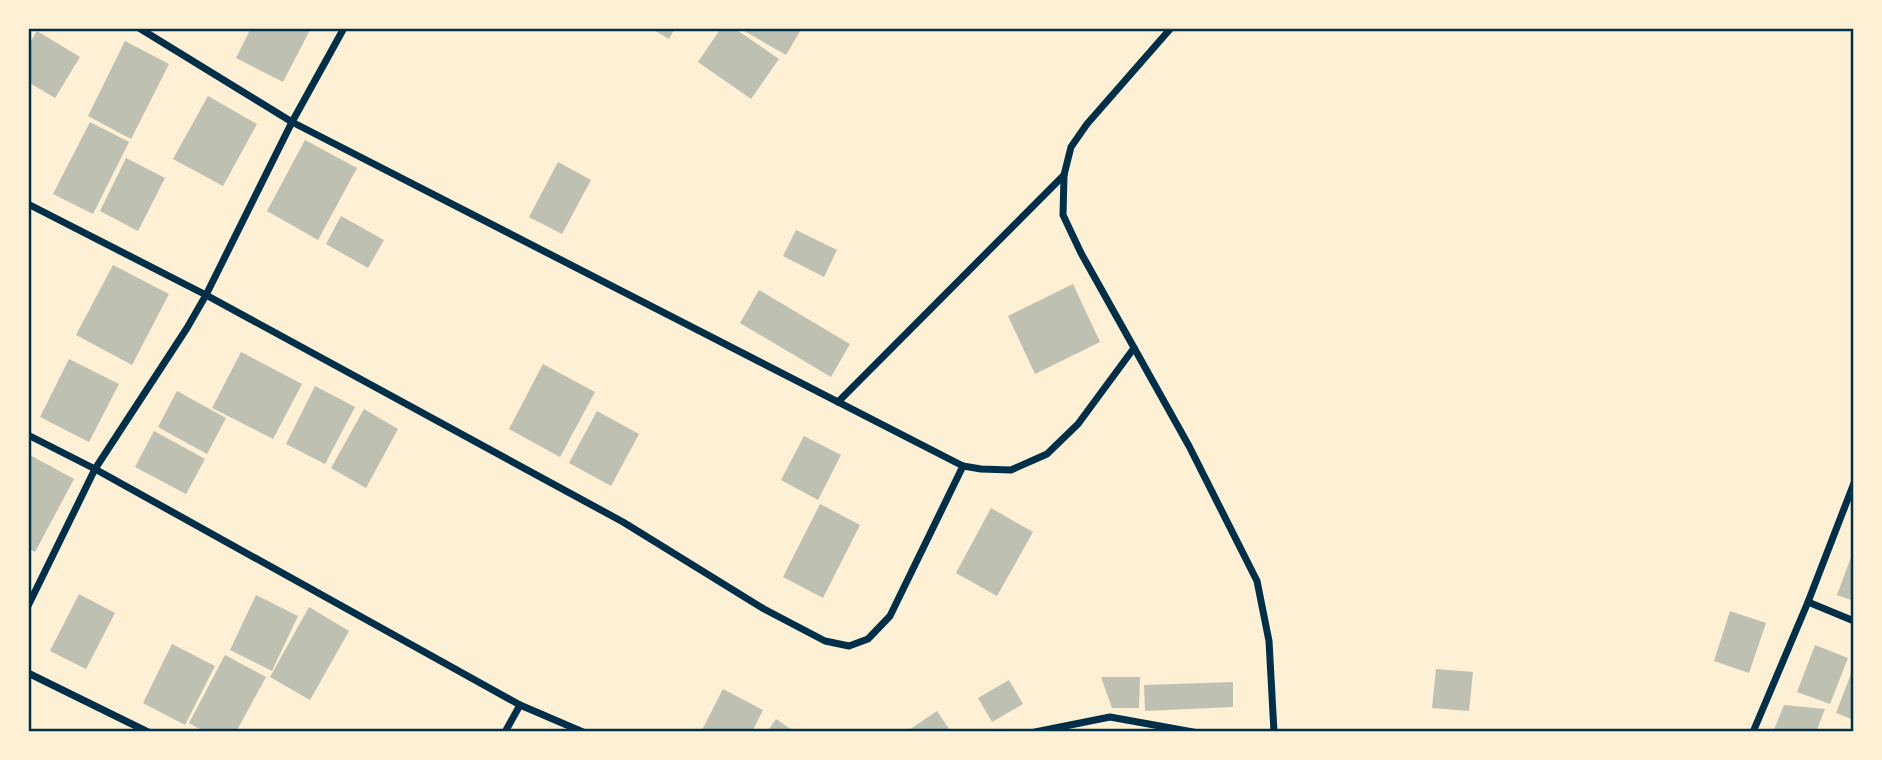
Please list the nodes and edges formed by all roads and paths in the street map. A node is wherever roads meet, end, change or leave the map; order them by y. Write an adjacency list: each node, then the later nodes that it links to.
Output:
1 (139, 28): 4 (street)
2 (344, 28): 4 (street)
3 (1171, 28): 5 (street)
4 (292, 122): 7 (street); 9 (street)
5 (1064, 175): 8 (street); 9 (street)
6 (28, 204): 7 (street)
7 (206, 295): 11 (street); 12 (street)
8 (1134, 348): 11 (street); 24 (street)
9 (838, 402): 11 (street)
10 (28, 435): 12 (street)
11 (963, 466)
12 (95, 470): 15 (street); 18 (street)
13 (1854, 483): 14 (street)
14 (1808, 602): 16 (street); 25 (street)
15 (28, 606)
16 (1854, 621)
17 (28, 673): 19 (street)
18 (520, 705): 20 (street); 21 (street)
19 (148, 732)
20 (505, 732)
21 (583, 732)
22 (1035, 732): 23 (street)
23 (1193, 732)
24 (1274, 732)
25 (1753, 732)

